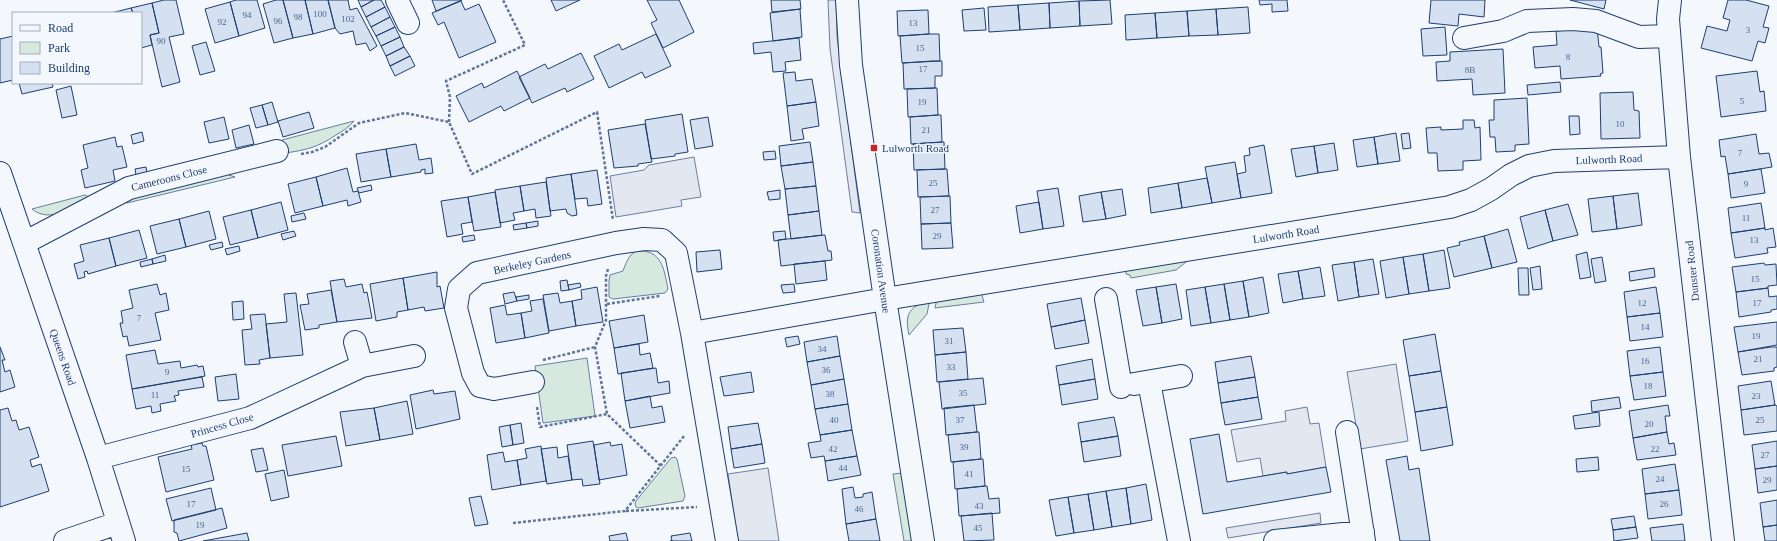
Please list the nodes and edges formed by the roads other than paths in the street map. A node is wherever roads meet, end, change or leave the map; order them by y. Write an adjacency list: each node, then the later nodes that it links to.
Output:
1 (397, 0): 4 (street)
2 (847, 0): 11 (street, Coronation Avenue)
3 (1670, 0): 5 (street, Dunster Road)
4 (408, 23)
5 (1669, 36): 6 (street); 8 (street, Dunster Road)
6 (1464, 38)
7 (277, 151): 10 (street, Cameroons Close)
8 (1679, 157): 11 (street, Lulworth Road); 29 (street, Dunster Road)
9 (0, 173): 10 (street, Queens Road)
10 (24, 243): 21 (street, Queens Road)
11 (884, 299): 13 (street); 26 (street, Coronation Avenue)
12 (1106, 299): 19 (street)
13 (692, 333): 18 (street, Berkeley Gardens); 25 (street, Berkeley Gardens)
14 (355, 342): 16 (street)
15 (414, 356): 16 (street, Princess Close)
16 (362, 366): 21 (street, Princess Close)
17 (1181, 376): 19 (street)
18 (533, 382)
19 (1149, 382): 27 (street)
20 (1347, 432): 23 (street)
21 (98, 458): 22 (street, Queens Road)
22 (121, 532): 24 (street)
23 (1364, 536): 28 (street)
24 (65, 541)
25 (727, 541)
26 (923, 541)
27 (1179, 541)
28 (1275, 541)
29 (1723, 541)

